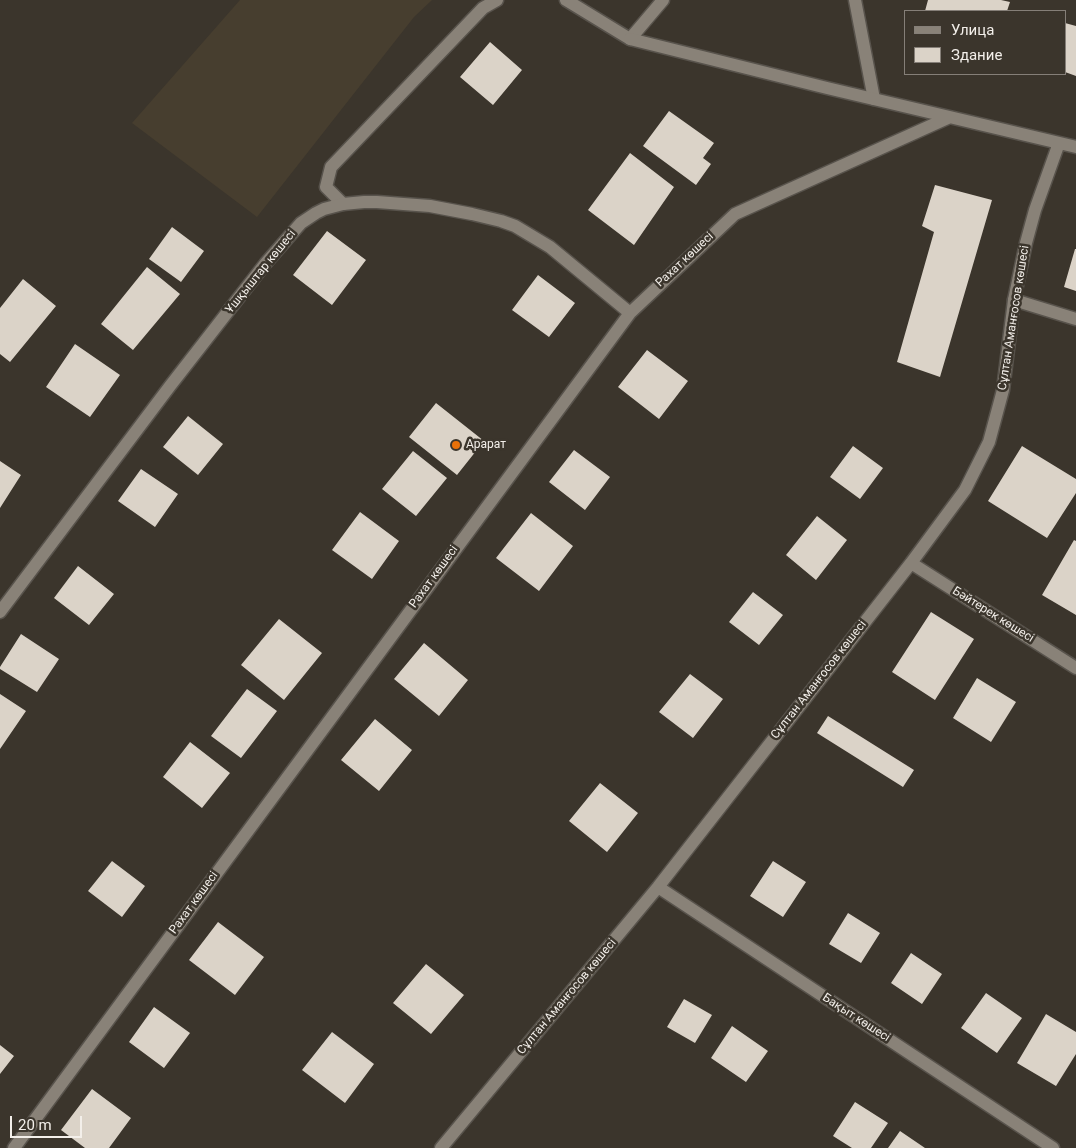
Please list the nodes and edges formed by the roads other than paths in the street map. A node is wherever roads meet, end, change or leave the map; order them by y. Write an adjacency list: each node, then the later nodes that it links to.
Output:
1 (496, 0): 10 (street)
2 (566, 0): 5 (street)
3 (663, 0): 5 (street)
4 (855, 0): 6 (street)
5 (630, 39): 6 (street)
6 (874, 99): 7 (street)
7 (950, 117): 8 (street); 12 (street, Рахат көшесі)
8 (1059, 143): 9 (street); 11 (street, Сұлтан Аманғосов көшесі)
9 (1076, 147)
10 (343, 204): 12 (street, Ұшқыштар көшесі); 15 (street, Ұшқыштар көшесі)
11 (1014, 300): 13 (street); 14 (street, Сұлтан Аманғосов көшесі)
12 (630, 313): 18 (street, Рахат көшесі)
13 (1076, 319)
14 (910, 563): 16 (street, Бәйтерек көшесі); 17 (street, Сұлтан Аманғосов көшесі)
15 (0, 612)
16 (1076, 668)
17 (658, 888): 19 (street, Сұлтан Аманғосов көшесі); 20 (street, Бақыт көшесі)
18 (14, 1148)
19 (441, 1148)
20 (1053, 1148)

